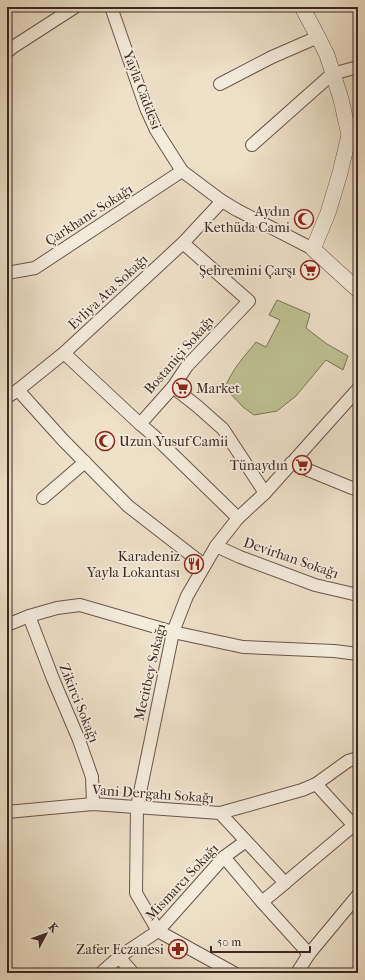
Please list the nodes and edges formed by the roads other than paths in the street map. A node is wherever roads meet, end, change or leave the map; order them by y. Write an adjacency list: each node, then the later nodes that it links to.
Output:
1 (75, 7): 5 (street)
2 (112, 7): 10 (street, Yayla Caddesi)
3 (302, 7): 4 (street)
4 (318, 37): 7 (street); 8 (street)
5 (9, 46)
6 (358, 67): 7 (street)
7 (332, 74): 9 (street); 13 (street)
8 (220, 84)
9 (252, 145)
10 (182, 171): 11 (street, Yayla Caddesi); 14 (street, Çarkhane Sokağı)
11 (222, 200): 12 (street, Evliya Ata Sokağı); 13 (street, Yayla Caddesi)
12 (183, 244): 16 (street, Evliya Ata Sokağı); 17 (street, Bostaniçi Sokağı)
13 (313, 249): 15 (street, Yayla Caddesi)
14 (7, 273)
15 (358, 290)
16 (64, 353): 18 (street, Evliya Ata Sokağı); 21 (street)
17 (173, 387): 21 (street, Bostaniçi Sokağı); 25 (street)
18 (18, 390): 20 (street, Evliya Ata Sokağı); 22 (street)
19 (358, 390): 23 (street, Meсitbey Sokağı)
20 (7, 397)
21 (140, 424): 27 (street)
22 (85, 462): 26 (street); 29 (street)
23 (291, 463): 24 (street); 25 (street, Meсitbey Sokağı)
24 (358, 489)
25 (266, 493): 27 (street, Meсitbey Sokağı)
26 (43, 498)
27 (238, 518): 28 (street, Meсitbey Sokağı)
28 (216, 546): 29 (street, Meсitbey Sokağı); 30 (street, Devirhan Sokağı)
29 (204, 565): 33 (street, Meсitbey Sokağı)
30 (358, 595)
31 (29, 616): 32 (street); 33 (street); 37 (street, Zikirci Sokağı)
32 (7, 625)
33 (172, 632): 34 (street); 38 (street, Meсitbey Sokağı)
34 (358, 654)
35 (358, 758): 36 (street, Vani Dergahı Sokağı)
36 (316, 784): 40 (street, Vani Dergahı Sokağı); 41 (street)
37 (93, 804): 38 (street, Vani Dergahı Sokağı); 39 (street, Vani Dergahı Sokağı)
38 (137, 807): 40 (street, Vani Dergahı Sokağı); 47 (street, Meсitbey Sokağı)
39 (7, 812)
40 (220, 813): 42 (street)
41 (356, 827): 44 (street)
42 (246, 841): 43 (street, Mismarcı Sokağı); 44 (street)
43 (224, 857): 46 (street); 47 (street, Mismarcı Sokağı)
44 (284, 883): 46 (street)
45 (358, 895): 48 (street)
46 (262, 902): 48 (street)
47 (158, 931): 49 (street, Mismarcı Sokağı); 52 (street)
48 (309, 954): 53 (street)
49 (119, 957): 50 (street, Mismarcı Sokağı); 51 (street)
50 (101, 973)
51 (133, 973)
52 (234, 973)
53 (297, 973)

